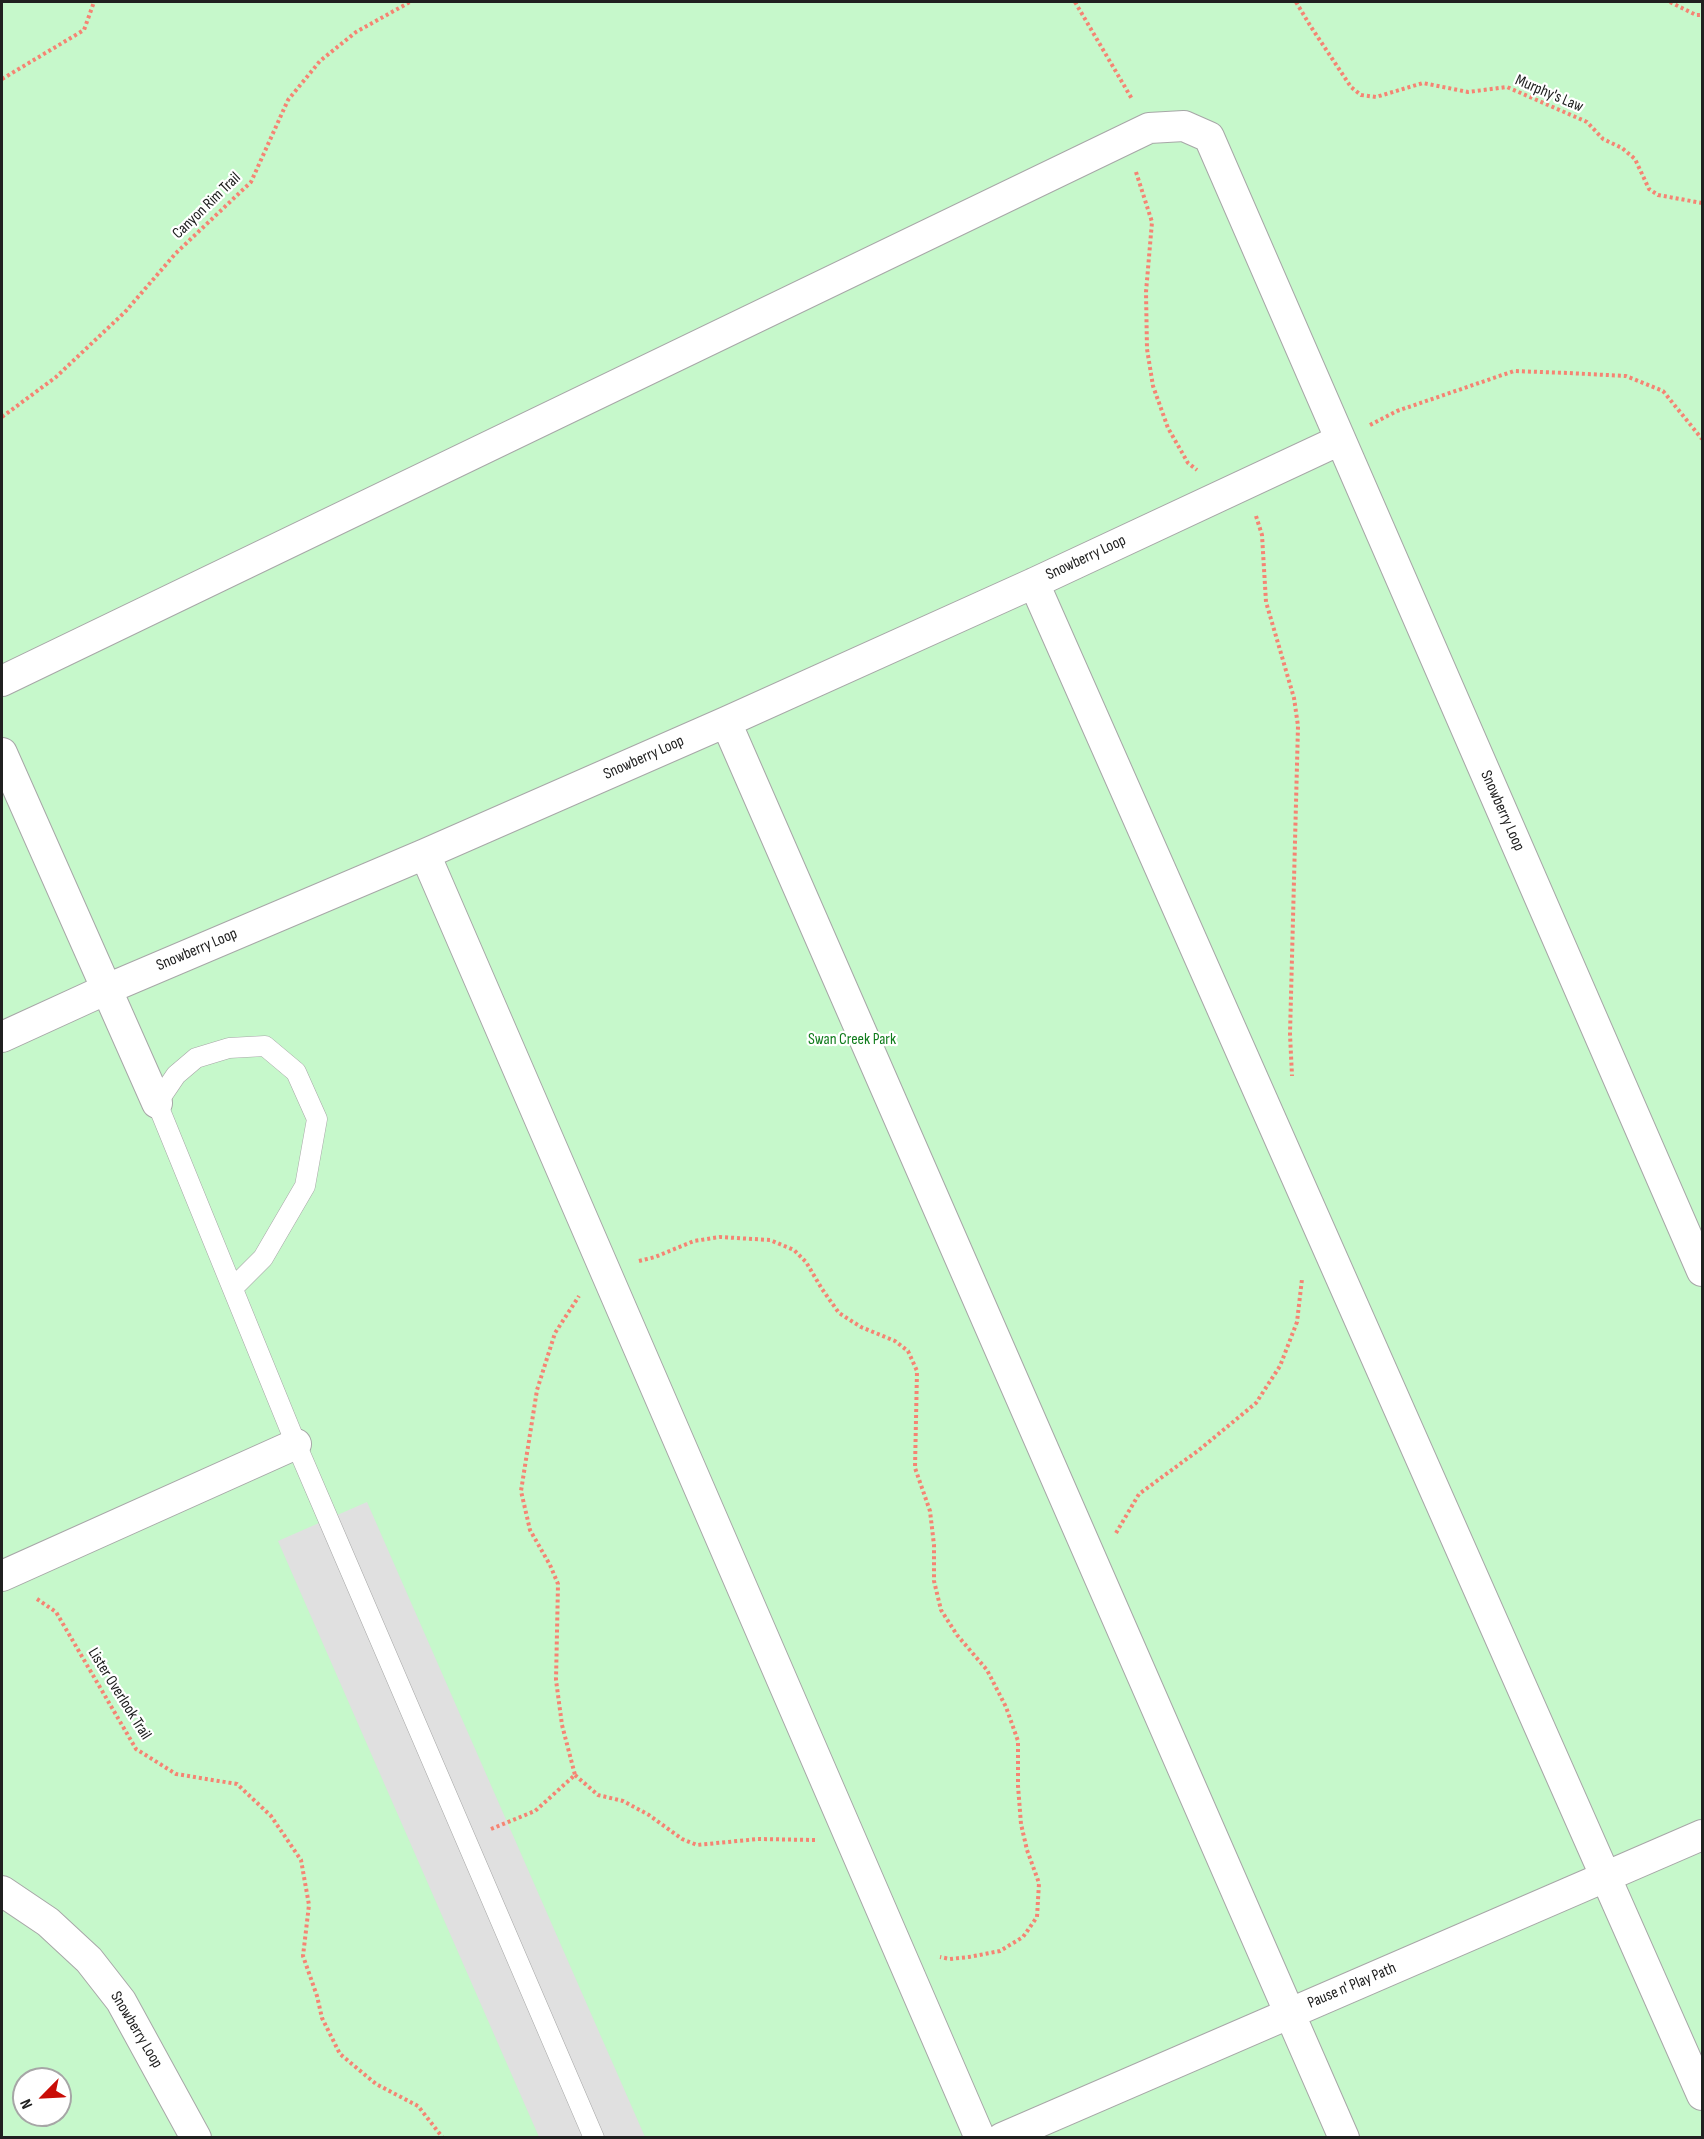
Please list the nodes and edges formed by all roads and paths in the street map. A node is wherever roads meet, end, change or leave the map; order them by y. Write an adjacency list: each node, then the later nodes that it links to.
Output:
1 (94, 2): 7 (path)
2 (410, 2): 11 (path, Canyon Rim Trail)
3 (1075, 2): 8 (path)
4 (1296, 2): 10 (path, Murphy's Law)
5 (1670, 2): 6 (path)
6 (1702, 16)
7 (2, 79)
8 (1149, 128): 9 (street); 13 (street)
9 (1123, 141): 14 (path); 16 (street)
10 (1702, 203)
11 (2, 417)
12 (1702, 439): 13 (path)
13 (1340, 440): 14 (street, Snowberry Loop); 24 (street, Snowberry Loop)
14 (1227, 492): 15 (street, Snowberry Loop); 22 (path)
15 (1034, 583): 17 (street, Snowberry Loop); 31 (street)
16 (2, 681)
17 (726, 722): 19 (street, Snowberry Loop); 28 (street)
18 (2, 753): 20 (street)
19 (425, 854): 20 (street, Snowberry Loop); 38 (street)
20 (107, 988): 21 (street, Snowberry Loop); 23 (street)
21 (2, 1037)
22 (1292, 1078)
23 (157, 1103): 26 (lane); 26 (lane)
24 (1702, 1271)
25 (1302, 1273): 28 (path)
26 (232, 1288): 27 (lane)
27 (296, 1444): 29 (street); 37 (lane)
28 (1095, 1569): 33 (street)
29 (3, 1575): 36 (path, Lister Overlook Trail)
30 (1702, 1835): 31 (street, Pause n' Play Path)
31 (1606, 1876): 33 (street, Pause n' Play Path); 34 (street)
32 (2, 1892): 35 (street, Snowberry Loop)
33 (1289, 2013): 39 (street, Pause n' Play Path); 40 (street)
34 (1702, 2095)
35 (196, 2138)
36 (443, 2138)
37 (594, 2138)
38 (980, 2138)
39 (1002, 2138)
40 (1344, 2138)

